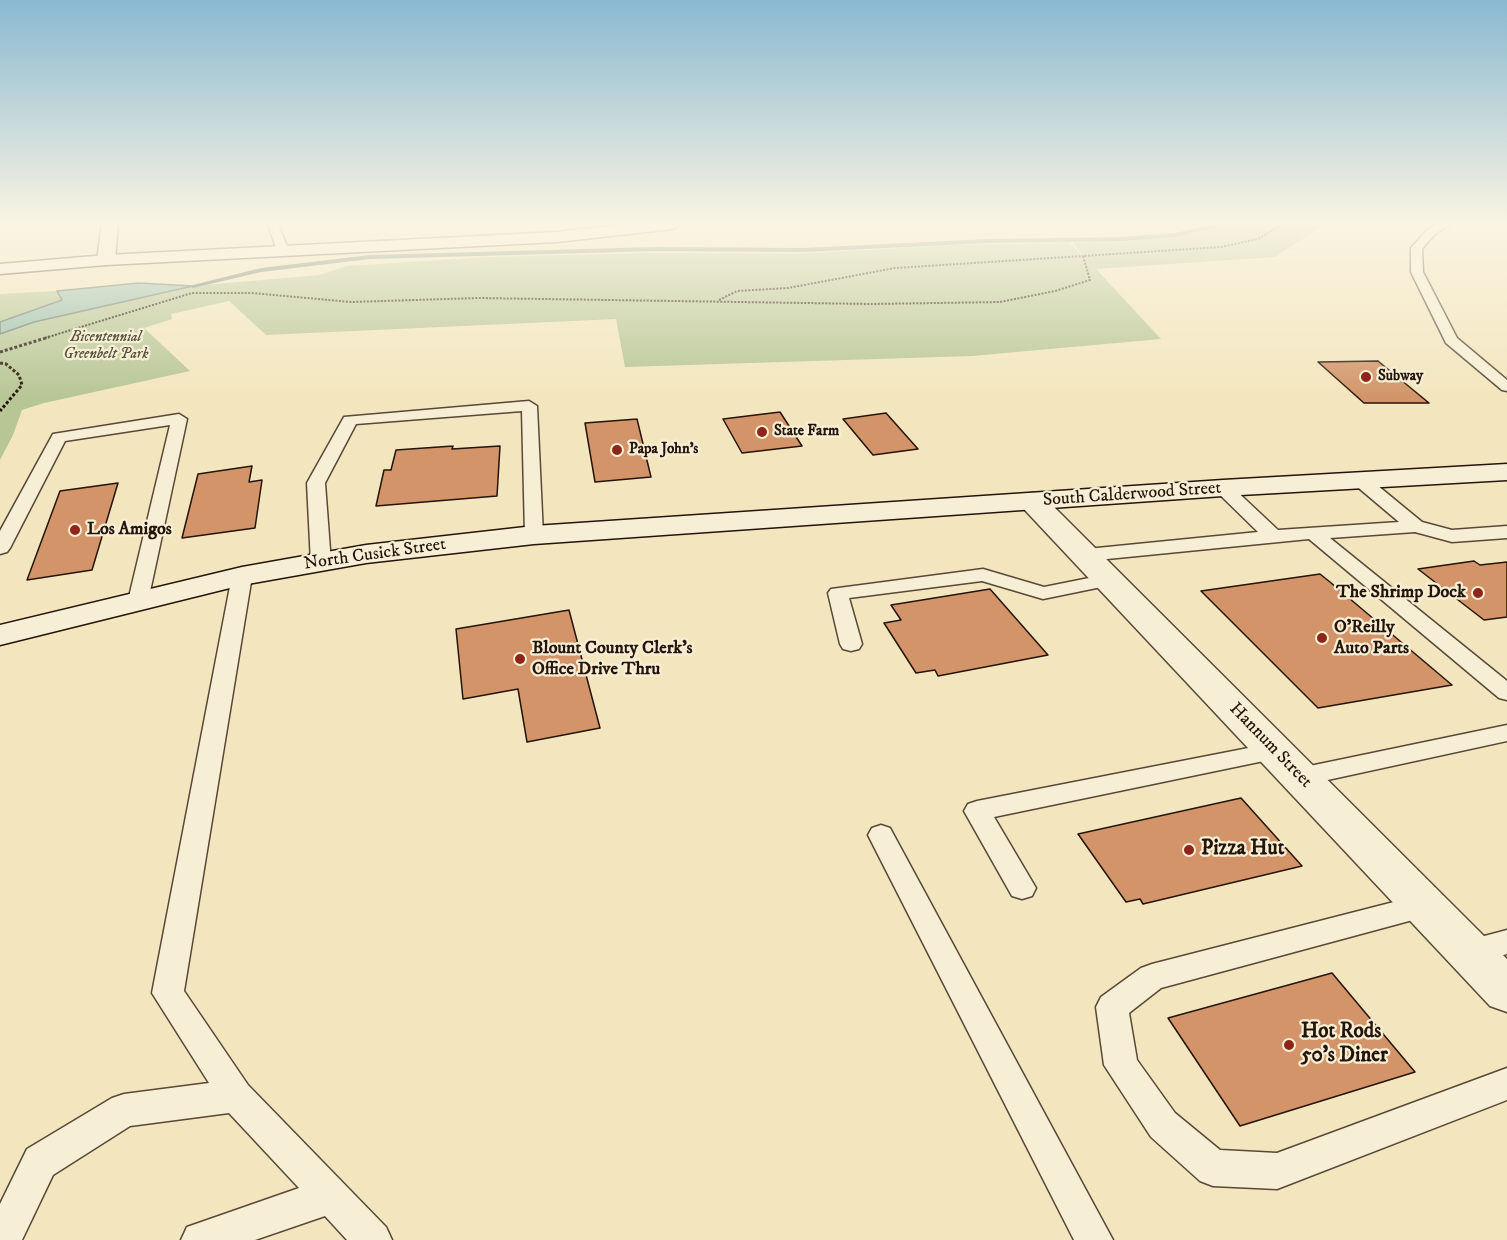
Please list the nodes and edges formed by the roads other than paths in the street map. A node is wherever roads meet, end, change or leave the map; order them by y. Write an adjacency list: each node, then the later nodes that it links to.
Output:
1 (1421, 282): 2 (lane)
2 (1507, 387)
3 (1503, 475): 4 (street, South Calderwood Street)
4 (1360, 480): 5 (street, South Calderwood Street); 8 (lane)
5 (1222, 488): 6 (street, South Calderwood Street); 12 (lane)
6 (1032, 501): 7 (street, South Calderwood Street); 15 (street, Hannum Street)
7 (758, 520): 11 (street, North Cusick Street)
8 (1415, 526): 9 (lane); 10 (lane)
9 (1507, 532)
10 (1312, 533): 12 (lane); 20 (lane)
11 (534, 535): 14 (street, North Cusick Street); 14 (lane)
12 (1273, 536): 15 (lane)
13 (0, 548): 17 (lane)
14 (321, 563): 16 (street, North Cusick Street)
15 (1098, 568): 19 (lane); 22 (street, Hannum Street)
16 (242, 576): 17 (street, North Cusick Street); 31 (lane)
17 (138, 601): 18 (street, North Cusick Street)
18 (0, 635)
19 (851, 644)
20 (1507, 693)
21 (1507, 734): 23 (lane)
22 (1274, 751): 23 (street, Hannum Street); 25 (lane)
23 (1300, 777): 26 (street, Hannum Street)
24 (881, 835): 36 (lane)
25 (1022, 888)
26 (1425, 906): 28 (street, Hannum Street); 30 (lane)
27 (1507, 942): 28 (lane)
28 (1469, 952): 29 (street, Hannum Street)
29 (1507, 991)
30 (1507, 1084)
31 (236, 1096): 32 (lane); 33 (lane)
32 (331, 1196): 34 (lane); 35 (lane)
33 (2, 1240)
34 (200, 1240)
35 (373, 1240)
36 (1094, 1240)

